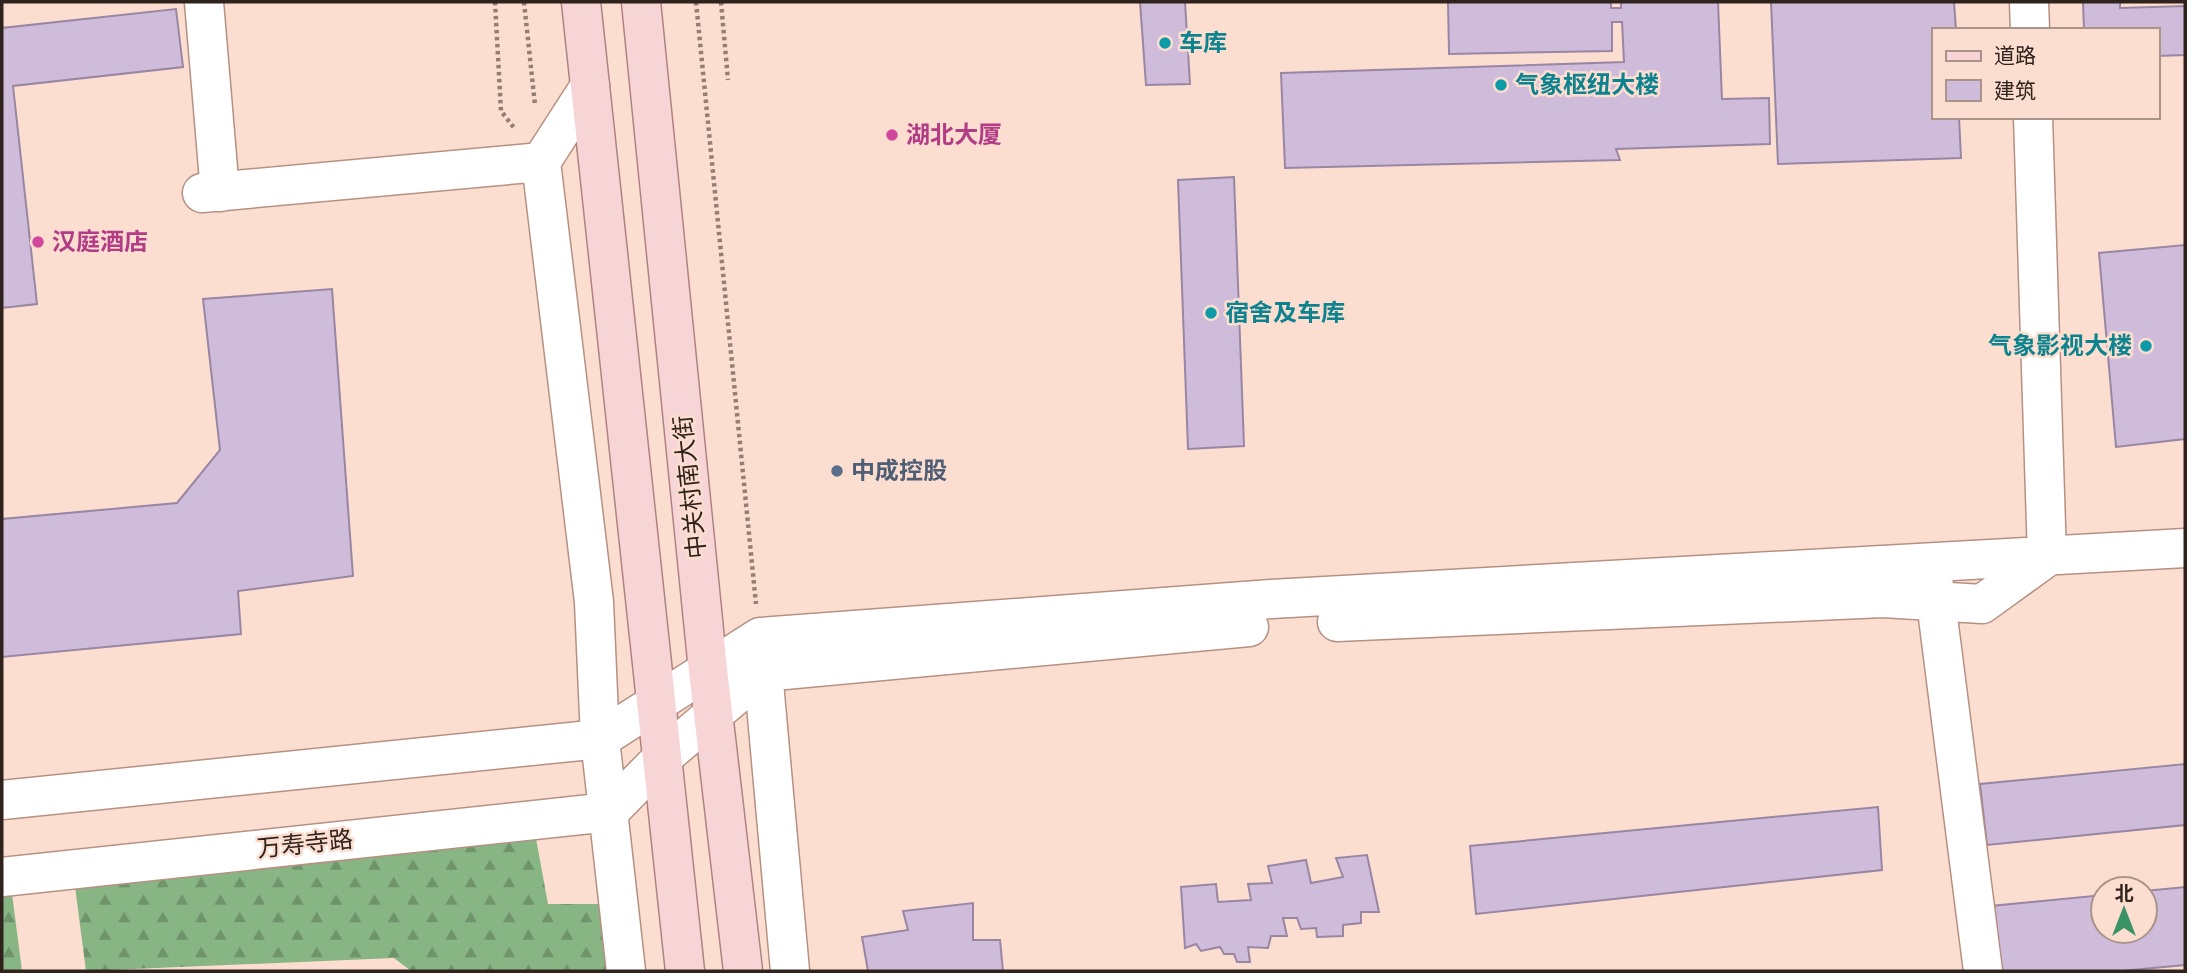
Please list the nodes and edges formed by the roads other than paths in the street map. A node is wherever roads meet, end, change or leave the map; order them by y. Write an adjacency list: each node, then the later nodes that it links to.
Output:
1 (204, 2): 8 (street)
2 (581, 2): 6 (main road)
3 (641, 2): 14 (main road, 中关村南大街)
4 (2029, 2): 5 (street)
5 (2030, 28)
6 (590, 86): 8 (street); 15 (main road)
7 (2033, 119): 10 (street)
8 (541, 162): 17 (street)
9 (2185, 548): 10 (street)
10 (2047, 557): 11 (street); 12 (street)
11 (1931, 563): 12 (street); 13 (street)
12 (1937, 602): 13 (street); 26 (street)
13 (761, 654): 14 (street); 16 (street); 25 (street)
14 (708, 670): 15 (street); 16 (main road, 中关村南大街)
15 (654, 704): 17 (street); 18 (main road)
16 (713, 713): 18 (street); 24 (main road, 中关村南大街)
17 (600, 739): 19 (street); 20 (street)
18 (662, 758): 20 (street); 23 (main road)
19 (2, 800)
20 (609, 812): 21 (street, 万寿寺路); 22 (street)
21 (2, 877)
22 (626, 971)
23 (685, 971)
24 (743, 971)
25 (790, 971)
26 (1983, 971)

